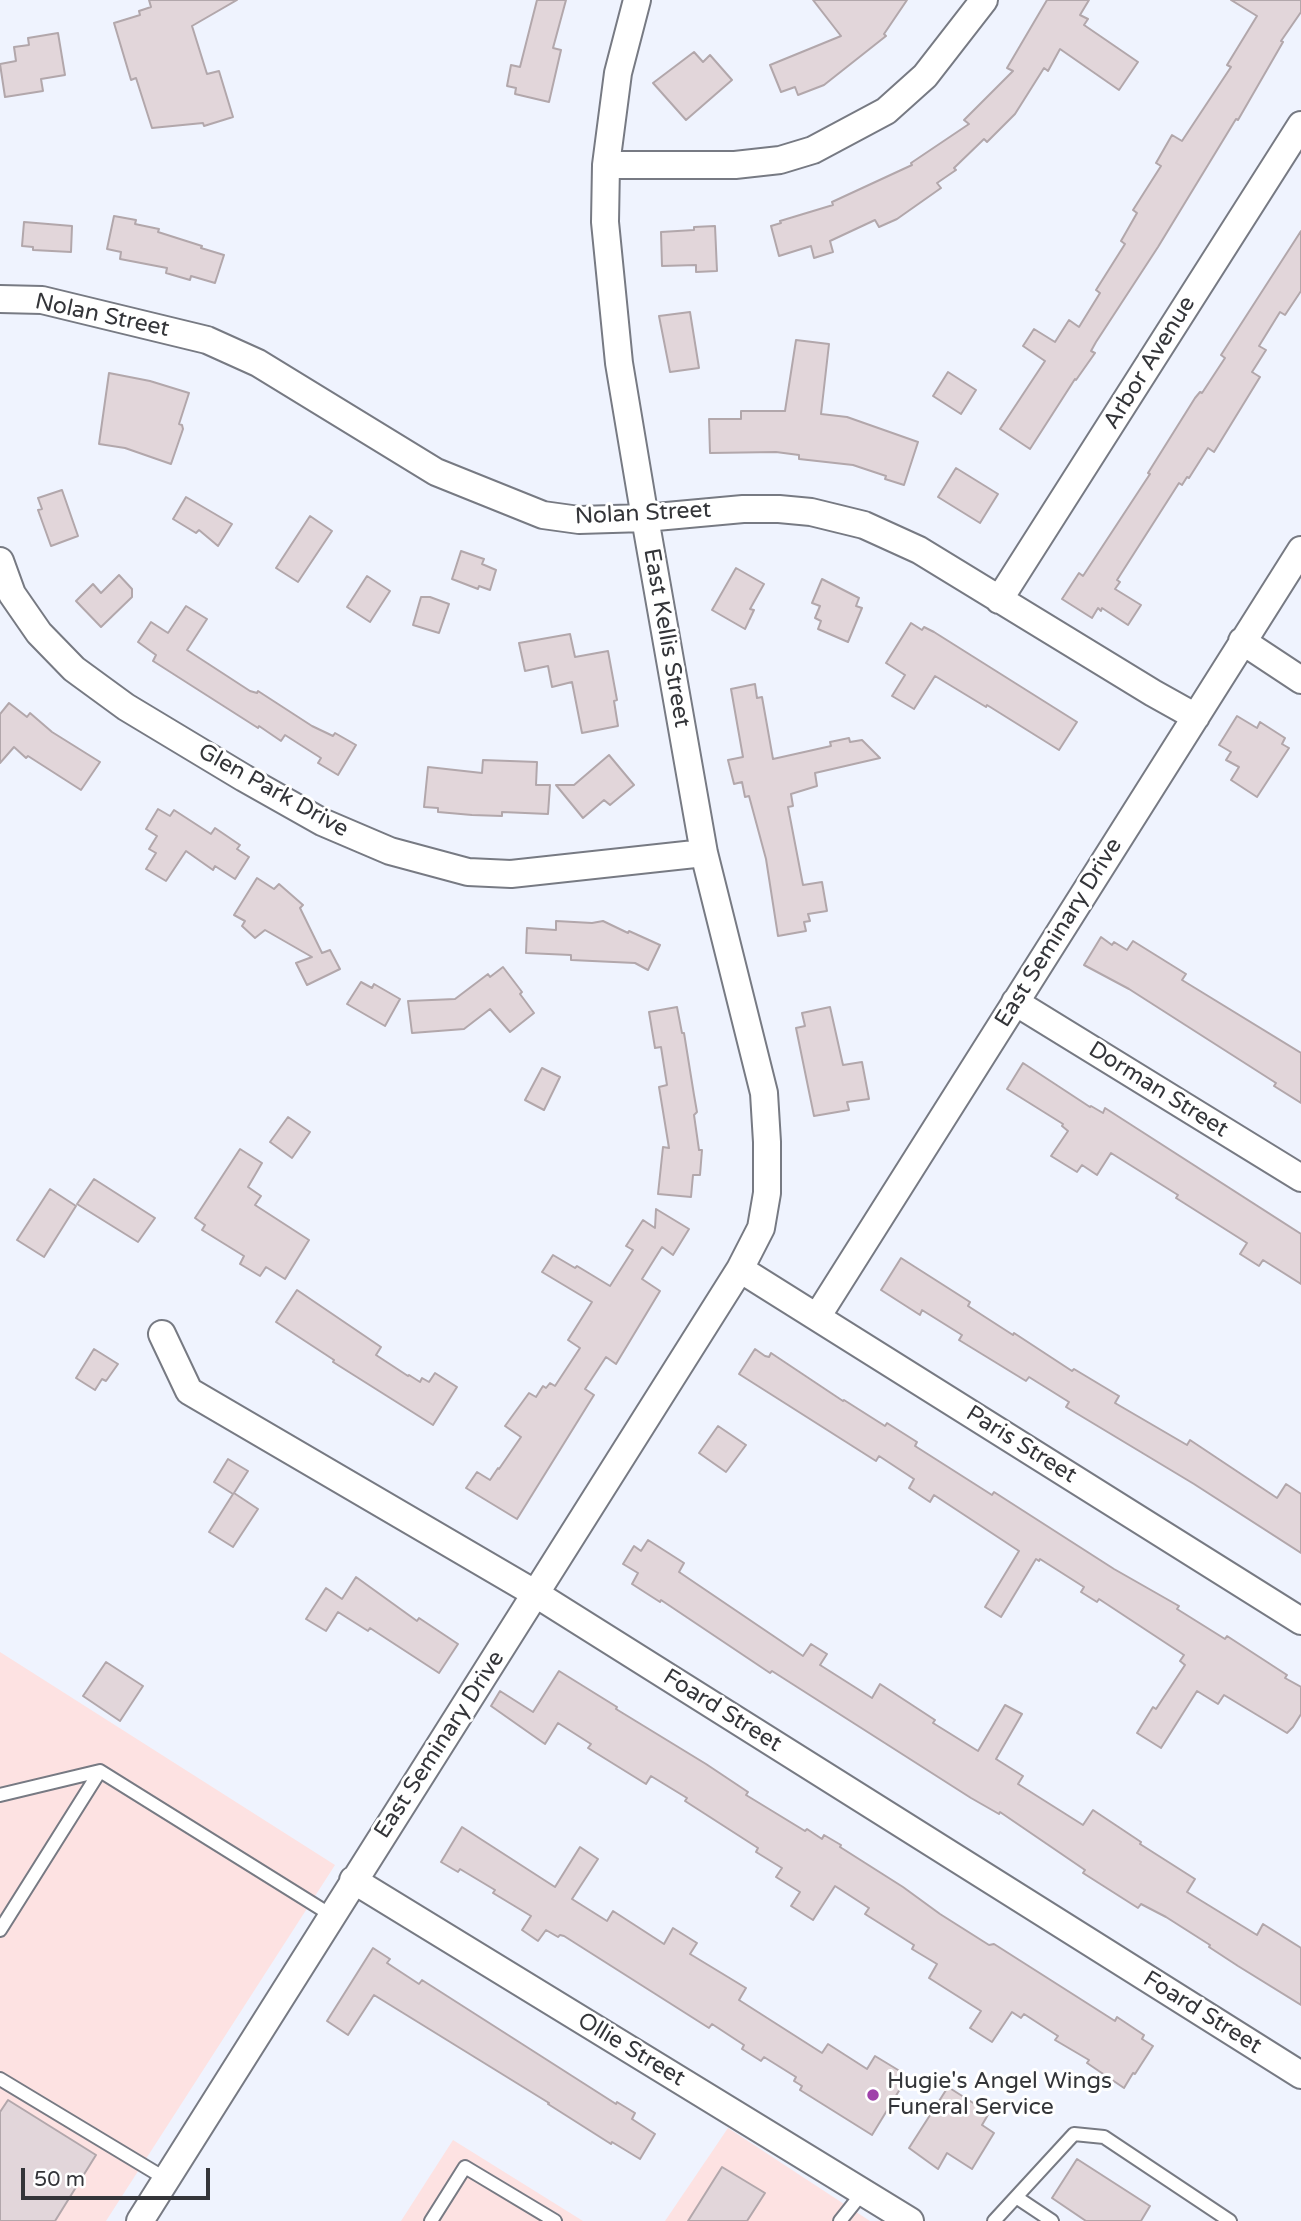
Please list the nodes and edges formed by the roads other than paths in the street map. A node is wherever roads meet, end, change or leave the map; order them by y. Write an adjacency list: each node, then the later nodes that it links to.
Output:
1 (637, 0): 4 (street, East Kellis Street)
2 (984, 0): 4 (street)
3 (1297, 142): 9 (street, Arbor Avenue)
4 (606, 165): 6 (street, East Kellis Street)
5 (0, 299): 6 (street, Nolan Street)
6 (645, 518): 9 (street, Nolan Street); 13 (street, East Kellis Street)
7 (1301, 550): 10 (street, East Seminary Drive)
8 (0, 561): 13 (street, Glen Park Drive)
9 (999, 600): 12 (street, Nolan Street)
10 (1241, 641): 11 (street); 12 (street, East Seminary Drive)
11 (1301, 680)
12 (1196, 717): 14 (street, East Seminary Drive)
13 (705, 853): 16 (street, East Kellis Street)
14 (1015, 1002): 15 (street, Dorman Street); 17 (street, East Seminary Drive)
15 (1301, 1178)
16 (740, 1269): 17 (street, Paris Street); 19 (street, East Seminary Drive)
17 (817, 1317): 20 (street, Paris Street)
18 (162, 1334): 19 (street, Foard Street)
19 (536, 1594): 23 (street, East Seminary Drive); 26 (street, Foard Street)
20 (1301, 1621)
21 (100, 1771): 22 (lane); 24 (lane); 25 (lane)
22 (0, 1795)
23 (353, 1880): 24 (street, East Seminary Drive); 29 (street, Ollie Street)
24 (331, 1914): 28 (street, East Seminary Drive)
25 (0, 1930)
26 (1301, 2075)
27 (0, 2079): 28 (lane)
28 (166, 2179): 31 (street, East Seminary Drive)
29 (863, 2192): 34 (lane); 35 (street, Ollie Street)
30 (1016, 2197): 36 (lane); 37 (lane); 38 (lane)
31 (140, 2221)
32 (431, 2221): 33 (lane)
33 (555, 2221)
34 (840, 2221)
35 (910, 2221)
36 (994, 2221)
37 (1052, 2221)
38 (1230, 2221)

